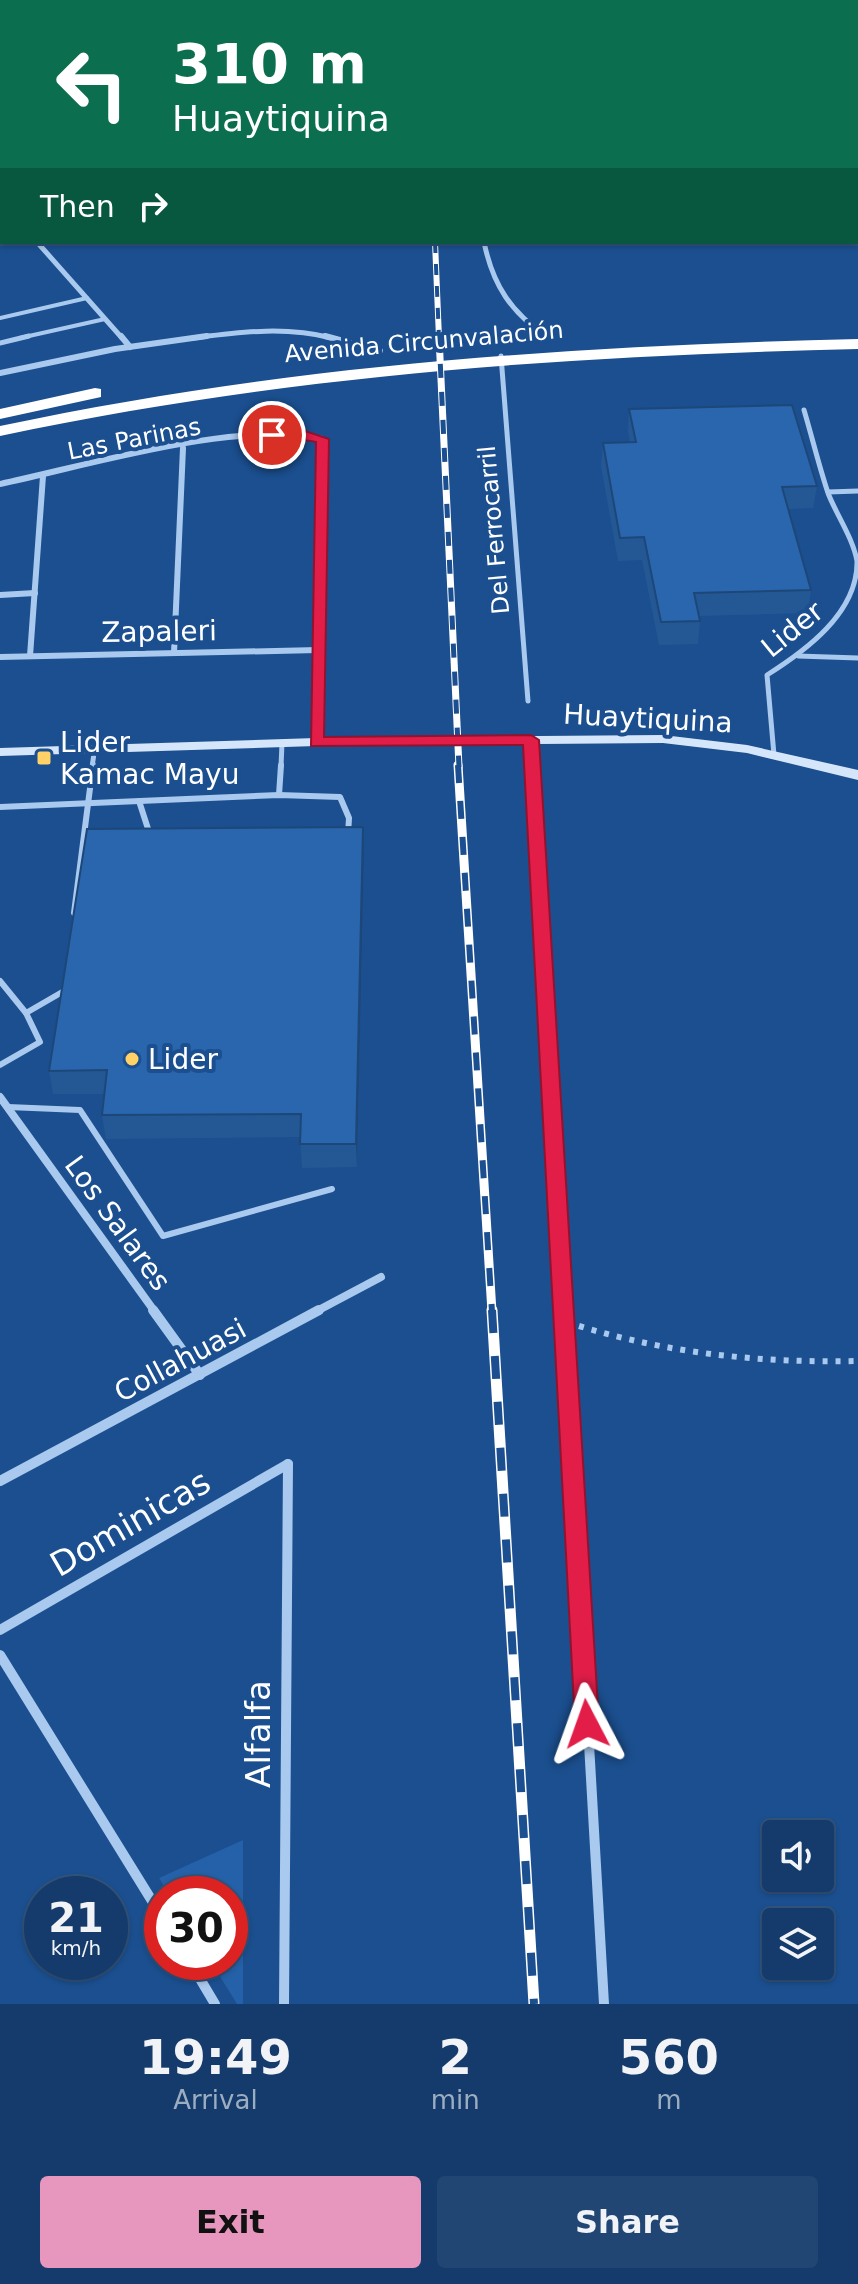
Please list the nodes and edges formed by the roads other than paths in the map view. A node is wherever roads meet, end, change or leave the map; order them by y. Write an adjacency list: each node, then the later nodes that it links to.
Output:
1 (39, 244): 3 (street)
2 (484, 244): 7 (street)
3 (87, 298): 4 (lane); 5 (street)
4 (0, 318)
5 (105, 319): 8 (lane); 10 (street)
6 (858, 330): 7 (highway, Avenida Circunvalación)
7 (548, 338): 11 (highway, Avenida Circunvalación)
8 (0, 343)
9 (858, 344): 12 (highway, Avenida Circunvalación)
10 (130, 347): 11 (street, Avenida Circunvalación); 13 (street, Avenida Circunvalación)
11 (380, 351): 15 (highway, Avenida Circunvalación)
12 (501, 356): 16 (highway, Avenida Circunvalación); 32 (lane, Del Ferrocarril)
13 (0, 373)
14 (804, 410): 21 (lane, Lider)
15 (0, 414)
16 (0, 431)
17 (183, 448): 18 (street, Las Parinas); 26 (street, Las Parinas); 27 (street)
18 (43, 476): 19 (street, Las Parinas); 24 (street)
19 (0, 484)
20 (858, 491): 21 (lane)
21 (828, 492): 22 (lane, Lider)
22 (848, 539): 23 (lane); 29 (lane, Lider)
23 (858, 539)
24 (35, 593): 25 (street); 28 (street)
25 (0, 595)
26 (318, 650): 27 (street, Zapaleri); 34 (street)
27 (174, 653): 28 (street, Zapaleri)
28 (30, 656): 30 (street, Zapaleri)
29 (797, 656): 31 (lane); 38 (lane, Lider)
30 (0, 657)
31 (858, 658)
32 (528, 701)
33 (531, 740): 34 (street, Huaytiquina); 38 (street, Huaytiquina); 64 (street)
34 (316, 742): 35 (street, Huaytiquina)
35 (282, 743): 36 (street, Huaytiquina); 40 (lane)
36 (95, 747): 37 (street, Huaytiquina); 42 (lane)
37 (0, 752)
38 (774, 755): 39 (street, Huaytiquina)
39 (858, 775)
40 (279, 795): 41 (lane); 44 (lane)
41 (139, 801): 42 (lane); 45 (lane)
42 (88, 803): 43 (lane); 46 (lane)
43 (0, 807)
44 (348, 842)
45 (153, 845)
46 (73, 924)
47 (0, 981): 49 (lane)
48 (65, 981): 49 (lane)
49 (26, 1013): 50 (lane)
50 (0, 1065)
51 (0, 1097): 52 (street, Los Salares)
52 (8, 1107): 53 (lane); 55 (street, Los Salares)
53 (332, 1189)
54 (381, 1277): 55 (street, Collahuasi)
55 (200, 1375): 57 (street, Collahuasi)
56 (288, 1464): 58 (street, Dominicas); 63 (street, Alfalfa)
57 (0, 1481)
58 (0, 1630)
59 (0, 1655): 60 (street)
60 (144, 1888)
61 (201, 1980): 62 (street)
62 (215, 2004)
63 (284, 2004)
64 (604, 2004)

